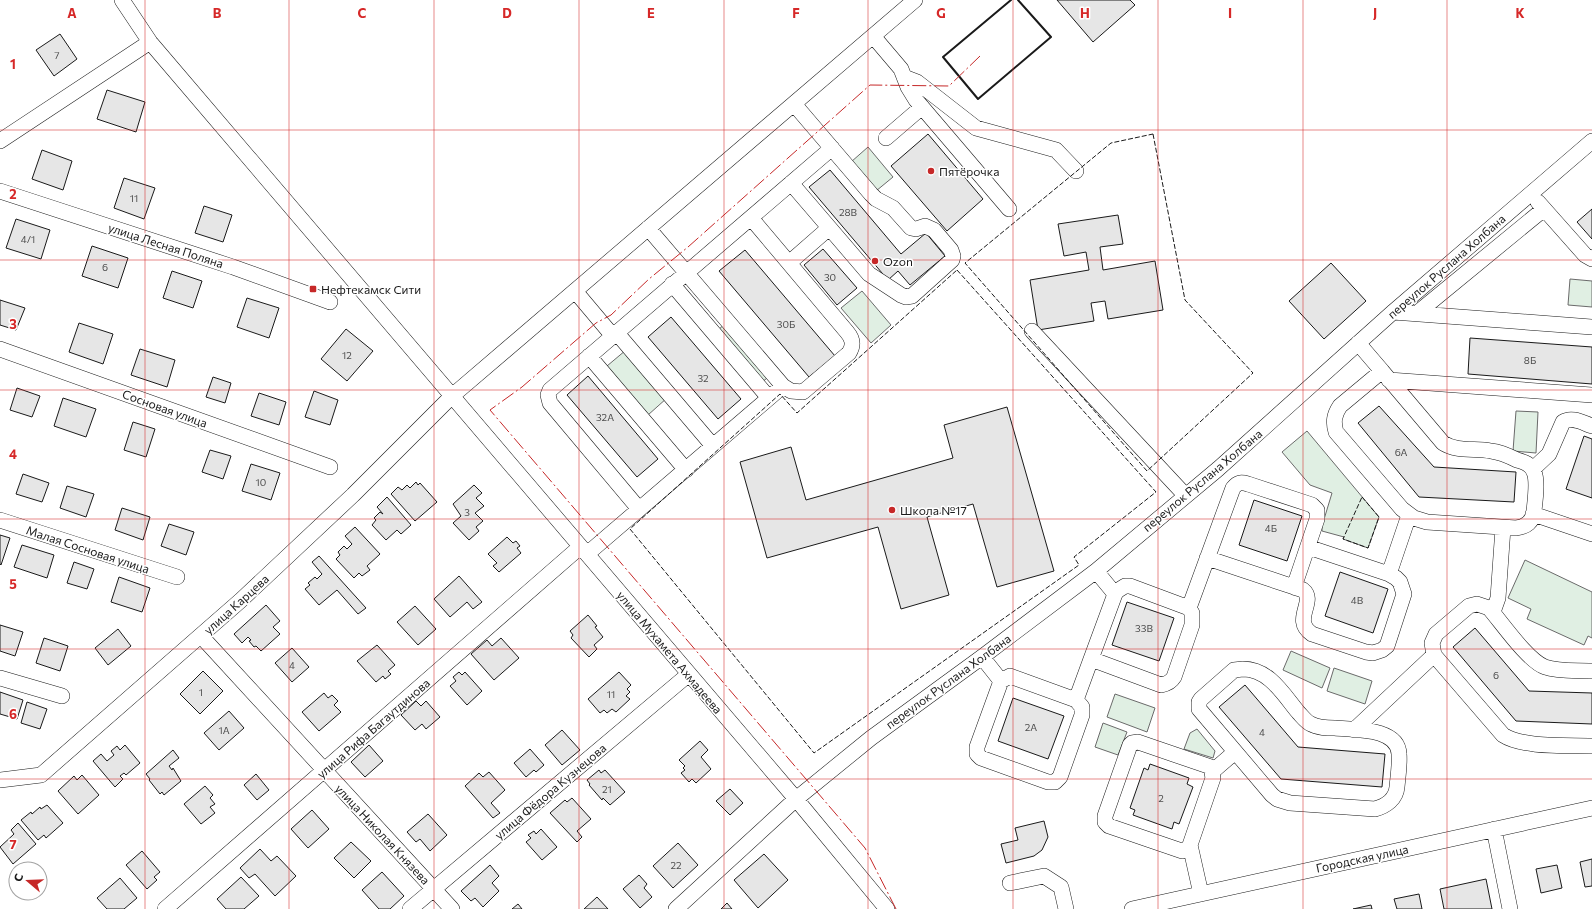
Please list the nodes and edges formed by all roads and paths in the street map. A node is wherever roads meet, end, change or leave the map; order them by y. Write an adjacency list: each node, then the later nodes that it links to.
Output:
1 (122, 0): 4 (street, улица Мухамета Ахмадеева)
2 (915, 0): 3 (street, улица Карцева)
3 (873, 36): 5 (street); 6 (street, улица Карцева)
4 (150, 42): 9 (street); 38 (street, улица Мухамета Ахмадеева)
5 (904, 77): 7 (street); 12 (street)
6 (794, 104): 11 (street); 19 (street, улица Карцева)
7 (922, 107): 8 (street); 16 (street)
8 (886, 138)
9 (0, 140)
10 (1592, 141): 15 (street, переулок Руслана Холбана)
11 (832, 148): 13 (street); 20 (street)
12 (1076, 171)
13 (791, 183): 18 (street); 20 (street)
14 (0, 191): 26 (street, улица Лесная Поляна)
15 (1530, 193): 17 (street); 27 (street, переулок Руслана Холбана)
16 (1009, 209)
17 (1544, 209): 21 (street); 28 (street)
18 (751, 218): 22 (street); 23 (street)
19 (648, 228): 23 (street); 25 (street, улица Карцева)
20 (829, 228): 22 (street)
21 (1592, 259)
22 (789, 263): 36 (street)
23 (686, 272): 24 (street); 36 (street)
24 (672, 284): 31 (street); 39 (street)
25 (575, 291): 31 (street); 38 (street, улица Карцева)
26 (330, 302)
27 (1393, 312): 28 (street); 32 (street, переулок Руслана Холбана)
28 (1416, 314): 29 (street)
29 (1592, 327)
30 (1032, 331): 47 (street)
31 (614, 334): 34 (street); 41 (street)
32 (1358, 344): 35 (street); 43 (street, переулок Руслана Холбана)
33 (0, 349): 42 (street, Сосновая улица)
34 (589, 356): 45 (street); 48 (street)
35 (1385, 375): 37 (street); 44 (street); 50 (street)
36 (783, 386): 39 (street, улица Рифа Багаутдинова)
37 (1592, 395)
38 (452, 396): 55 (street, улица Мухамета Ахмадеева); 64 (street, улица Карцева)
39 (769, 398): 41 (street, улица Рифа Багаутдинова)
40 (1592, 426): 44 (street)
41 (713, 446): 45 (street, улица Рифа Багаутдинова)
42 (330, 467)
43 (1218, 468): 46 (street); 47 (street, переулок Руслана Холбана)
44 (1533, 468): 49 (street)
45 (686, 470): 48 (street, улица Рифа Багаутдинова)
46 (1233, 488): 54 (street); 56 (street)
47 (1185, 494): 57 (street, переулок Руслана Холбана)
48 (639, 509): 55 (street, улица Рифа Багаутдинова)
49 (1533, 514): 52 (street); 53 (street)
50 (1409, 515): 52 (street); 58 (street)
51 (0, 520): 59 (street, Малая Сосновая улица)
52 (1503, 528): 63 (street)
53 (1592, 534)
54 (1308, 547): 58 (street); 60 (street)
55 (583, 550): 69 (street, улица Мухамета Ахмадеева); 77 (street, улица Рифа Багаутдинова)
56 (1207, 558): 60 (street); 62 (street)
57 (1096, 571): 61 (street); 66 (street, переулок Руслана Холбана)
58 (1389, 574): 60 (street)
59 (177, 577)
60 (1294, 587)
61 (1115, 594): 62 (street); 67 (street)
62 (1189, 608): 67 (street)
63 (1493, 612): 65 (street); 68 (street)
64 (201, 636): 77 (street, улица Николая Князева); 79 (street, улица Карцева)
65 (1434, 655): 74 (street); 75 (street)
66 (982, 657): 71 (street); 80 (street, переулок Руслана Холбана)
67 (1091, 659): 73 (street)
68 (1592, 670)
69 (689, 674): 80 (street, улица Мухамета Ахмадеева); 85 (street, улица Фёдора Кузнецова)
70 (0, 678): 72 (street)
71 (1001, 680): 73 (street); 73 (street)
72 (62, 696)
73 (1076, 700)
74 (1354, 730): 76 (street); 76 (street)
75 (1592, 746)
76 (1234, 752): 78 (street)
77 (324, 770): 85 (street, улица Николая Князева); 87 (street, улица Рифа Багаутдинова)
78 (1213, 771): 83 (street); 83 (street)
79 (0, 780)
80 (796, 799): 90 (street, переулок Руслана Холбана); 91 (street, улица Мухамета Ахмадеева)
81 (1592, 808): 82 (street, Городская улица)
82 (1494, 829): 86 (street, Городская улица); 94 (street)
83 (1190, 845): 86 (street)
84 (1010, 883): 92 (street)
85 (434, 889): 88 (street, улица Фёдора Кузнецова); 89 (street, улица Николая Князева)
86 (1201, 894): 93 (street, Городская улица)
87 (165, 909)
88 (410, 909)
89 (452, 909)
90 (676, 909)
91 (887, 909)
92 (1066, 909)
93 (1132, 909)
94 (1510, 909)

